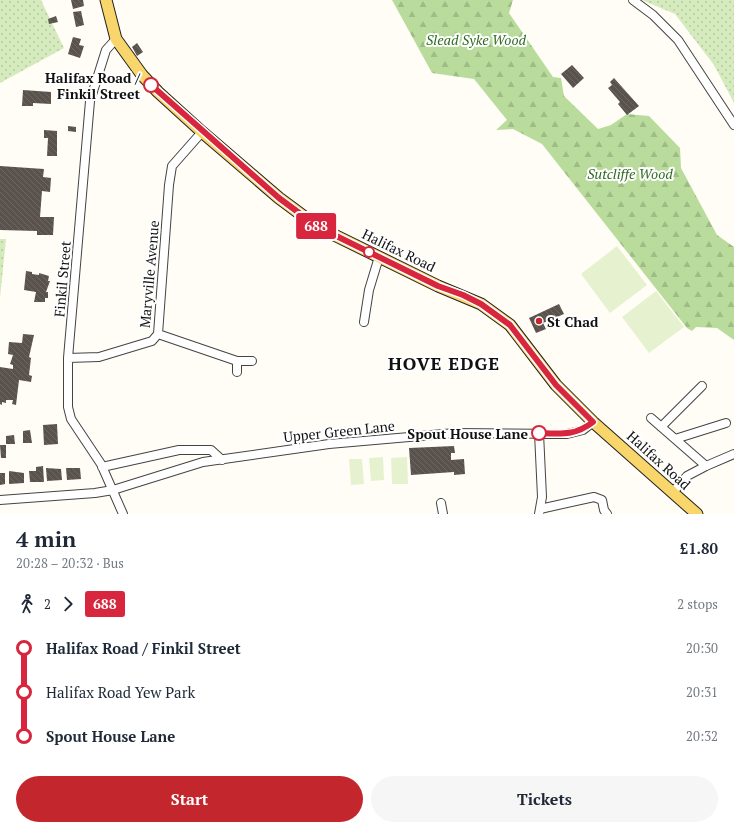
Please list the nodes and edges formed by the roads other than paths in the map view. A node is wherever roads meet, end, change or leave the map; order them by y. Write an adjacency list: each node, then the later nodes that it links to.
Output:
1 (106, 0): 3 (main road, Halifax Road)
2 (633, 0): 4 (street)
3 (116, 38): 5 (main road, Halifax Road); 9 (street, Finkil Street)
4 (734, 124)
5 (202, 132): 6 (main road, Halifax Road); 8 (street, Maryville Avenue)
6 (379, 257): 7 (street); 15 (main road, Halifax Road)
7 (364, 322)
8 (158, 334): 9 (street, Maryville Avenue); 10 (street)
9 (68, 358): 23 (street, Finkil Street)
10 (237, 361): 11 (street); 12 (street)
11 (252, 361)
12 (237, 372)
13 (702, 386): 17 (street)
14 (651, 418): 17 (street)
15 (593, 422): 18 (street, Upper Green Lane); 25 (main road, Halifax Road)
16 (726, 423): 19 (street)
17 (661, 427): 19 (street)
18 (539, 433): 21 (street, Upper Green Lane); 28 (street)
19 (675, 439): 22 (street)
20 (734, 454): 22 (street)
21 (222, 460): 23 (street); 24 (street, Upper Green Lane)
22 (706, 466): 25 (street)
23 (102, 467): 24 (street, Finkil Street)
24 (113, 490): 26 (street, Upper Green Lane); 29 (street, Finkil Street)
25 (673, 492): 32 (main road, Halifax Road)
26 (0, 500)
27 (441, 503): 30 (street)
28 (539, 512): 31 (street)
29 (123, 514)
30 (443, 514)
31 (607, 514)
32 (697, 514)

